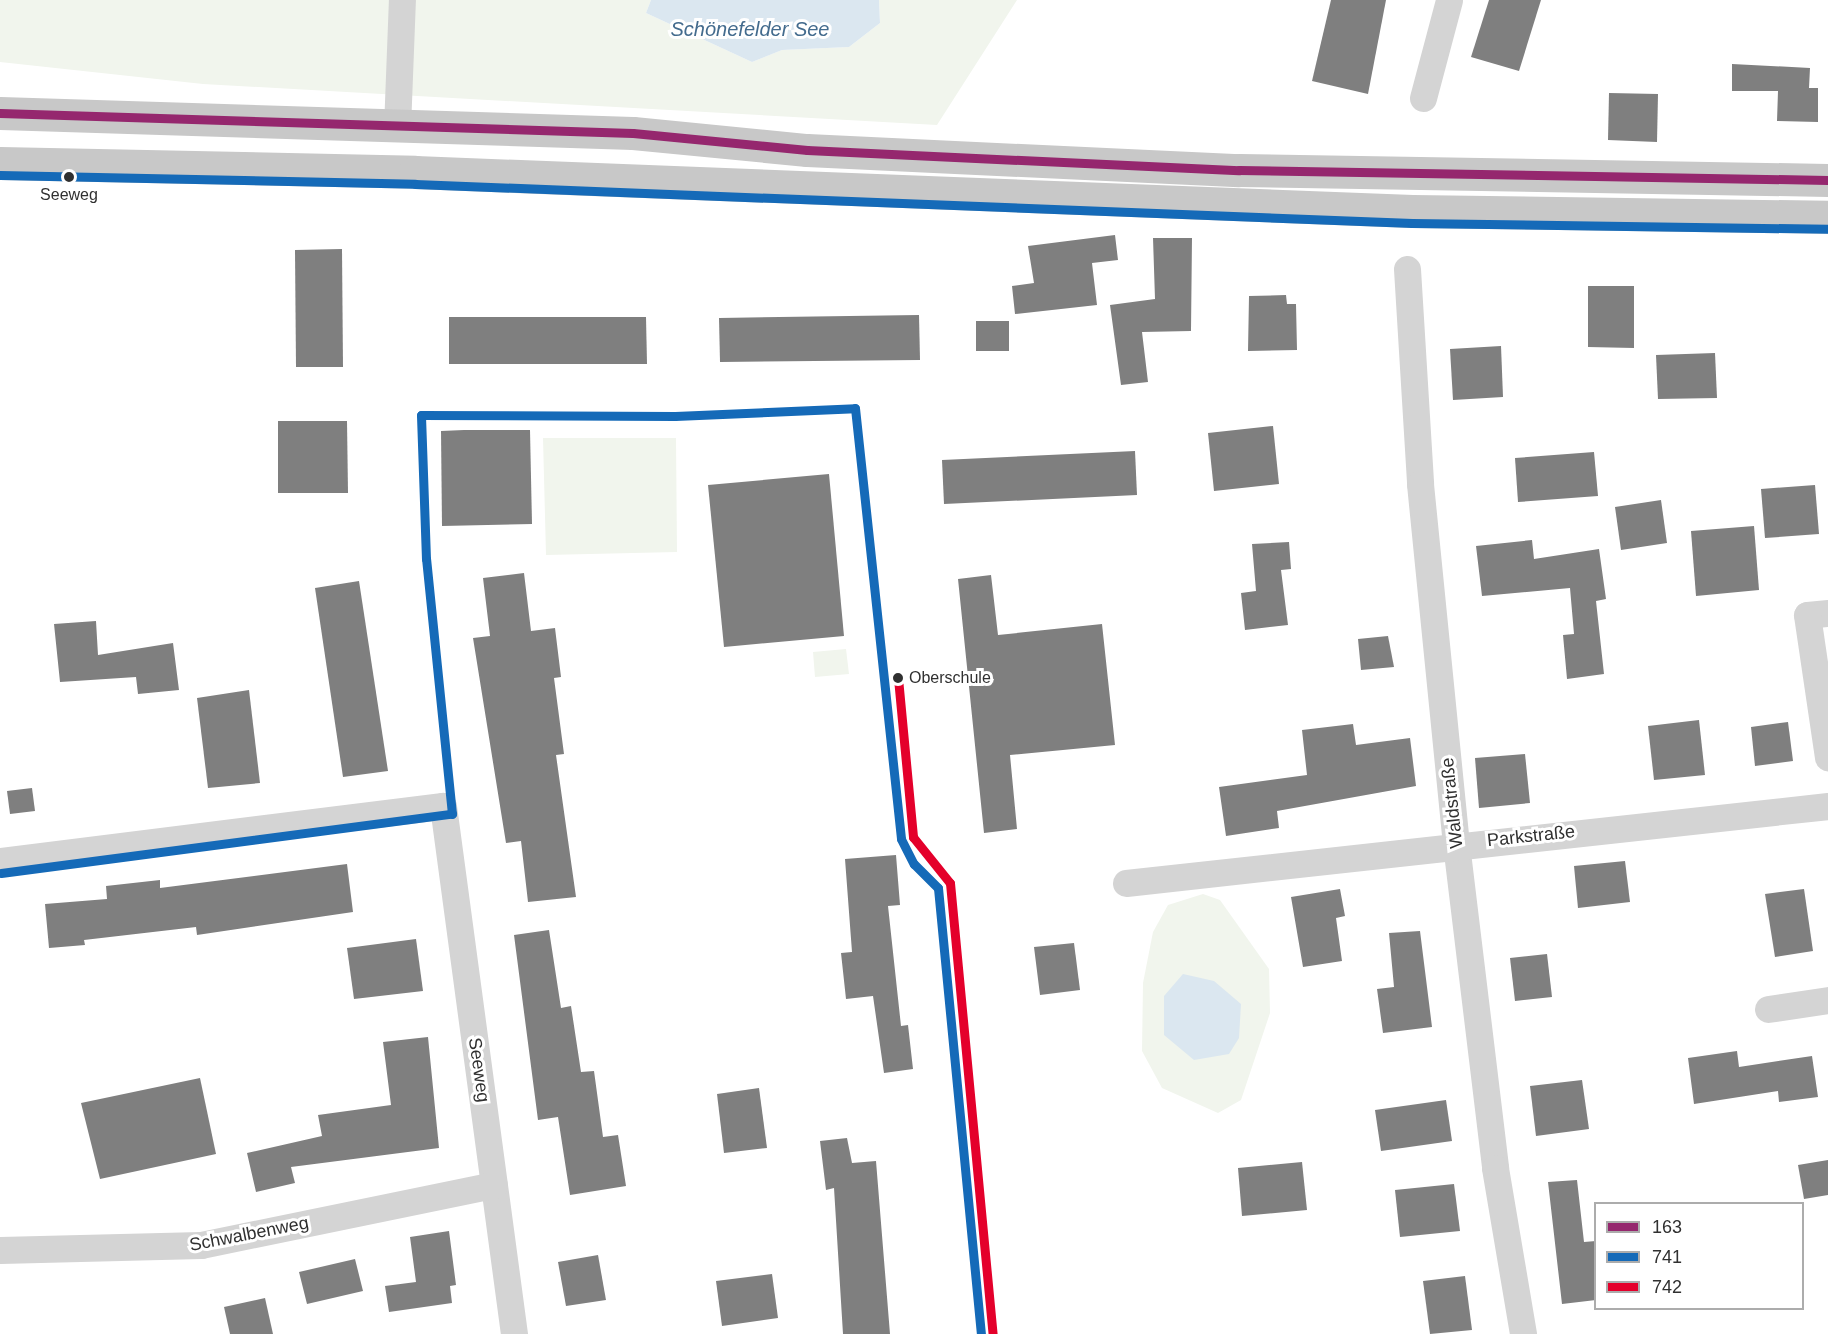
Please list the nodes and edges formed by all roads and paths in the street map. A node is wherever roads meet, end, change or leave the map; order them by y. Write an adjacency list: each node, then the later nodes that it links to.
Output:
1 (402, 0): 5 (street)
2 (1449, 0): 3 (street)
3 (1423, 98)
4 (0, 113): 5 (main road)
5 (397, 128): 7 (main road)
6 (0, 163): 8 (main road)
7 (1828, 180)
8 (1828, 217)
9 (1407, 269): 13 (street, Waldstraße)
10 (1828, 613): 11 (street)
11 (1828, 757)
12 (1828, 806): 13 (street, Parkstraße)
13 (1456, 844): 15 (street, Parkstraße); 21 (street, Waldstraße)
14 (0, 861): 18 (street, Seeweg)
15 (1126, 883)
16 (1828, 1000): 17 (street)
17 (1768, 1009)
18 (494, 1185): 19 (street, Schwalbenweg); 20 (street, Seeweg)
19 (0, 1250)
20 (514, 1334)
21 (1523, 1334)

